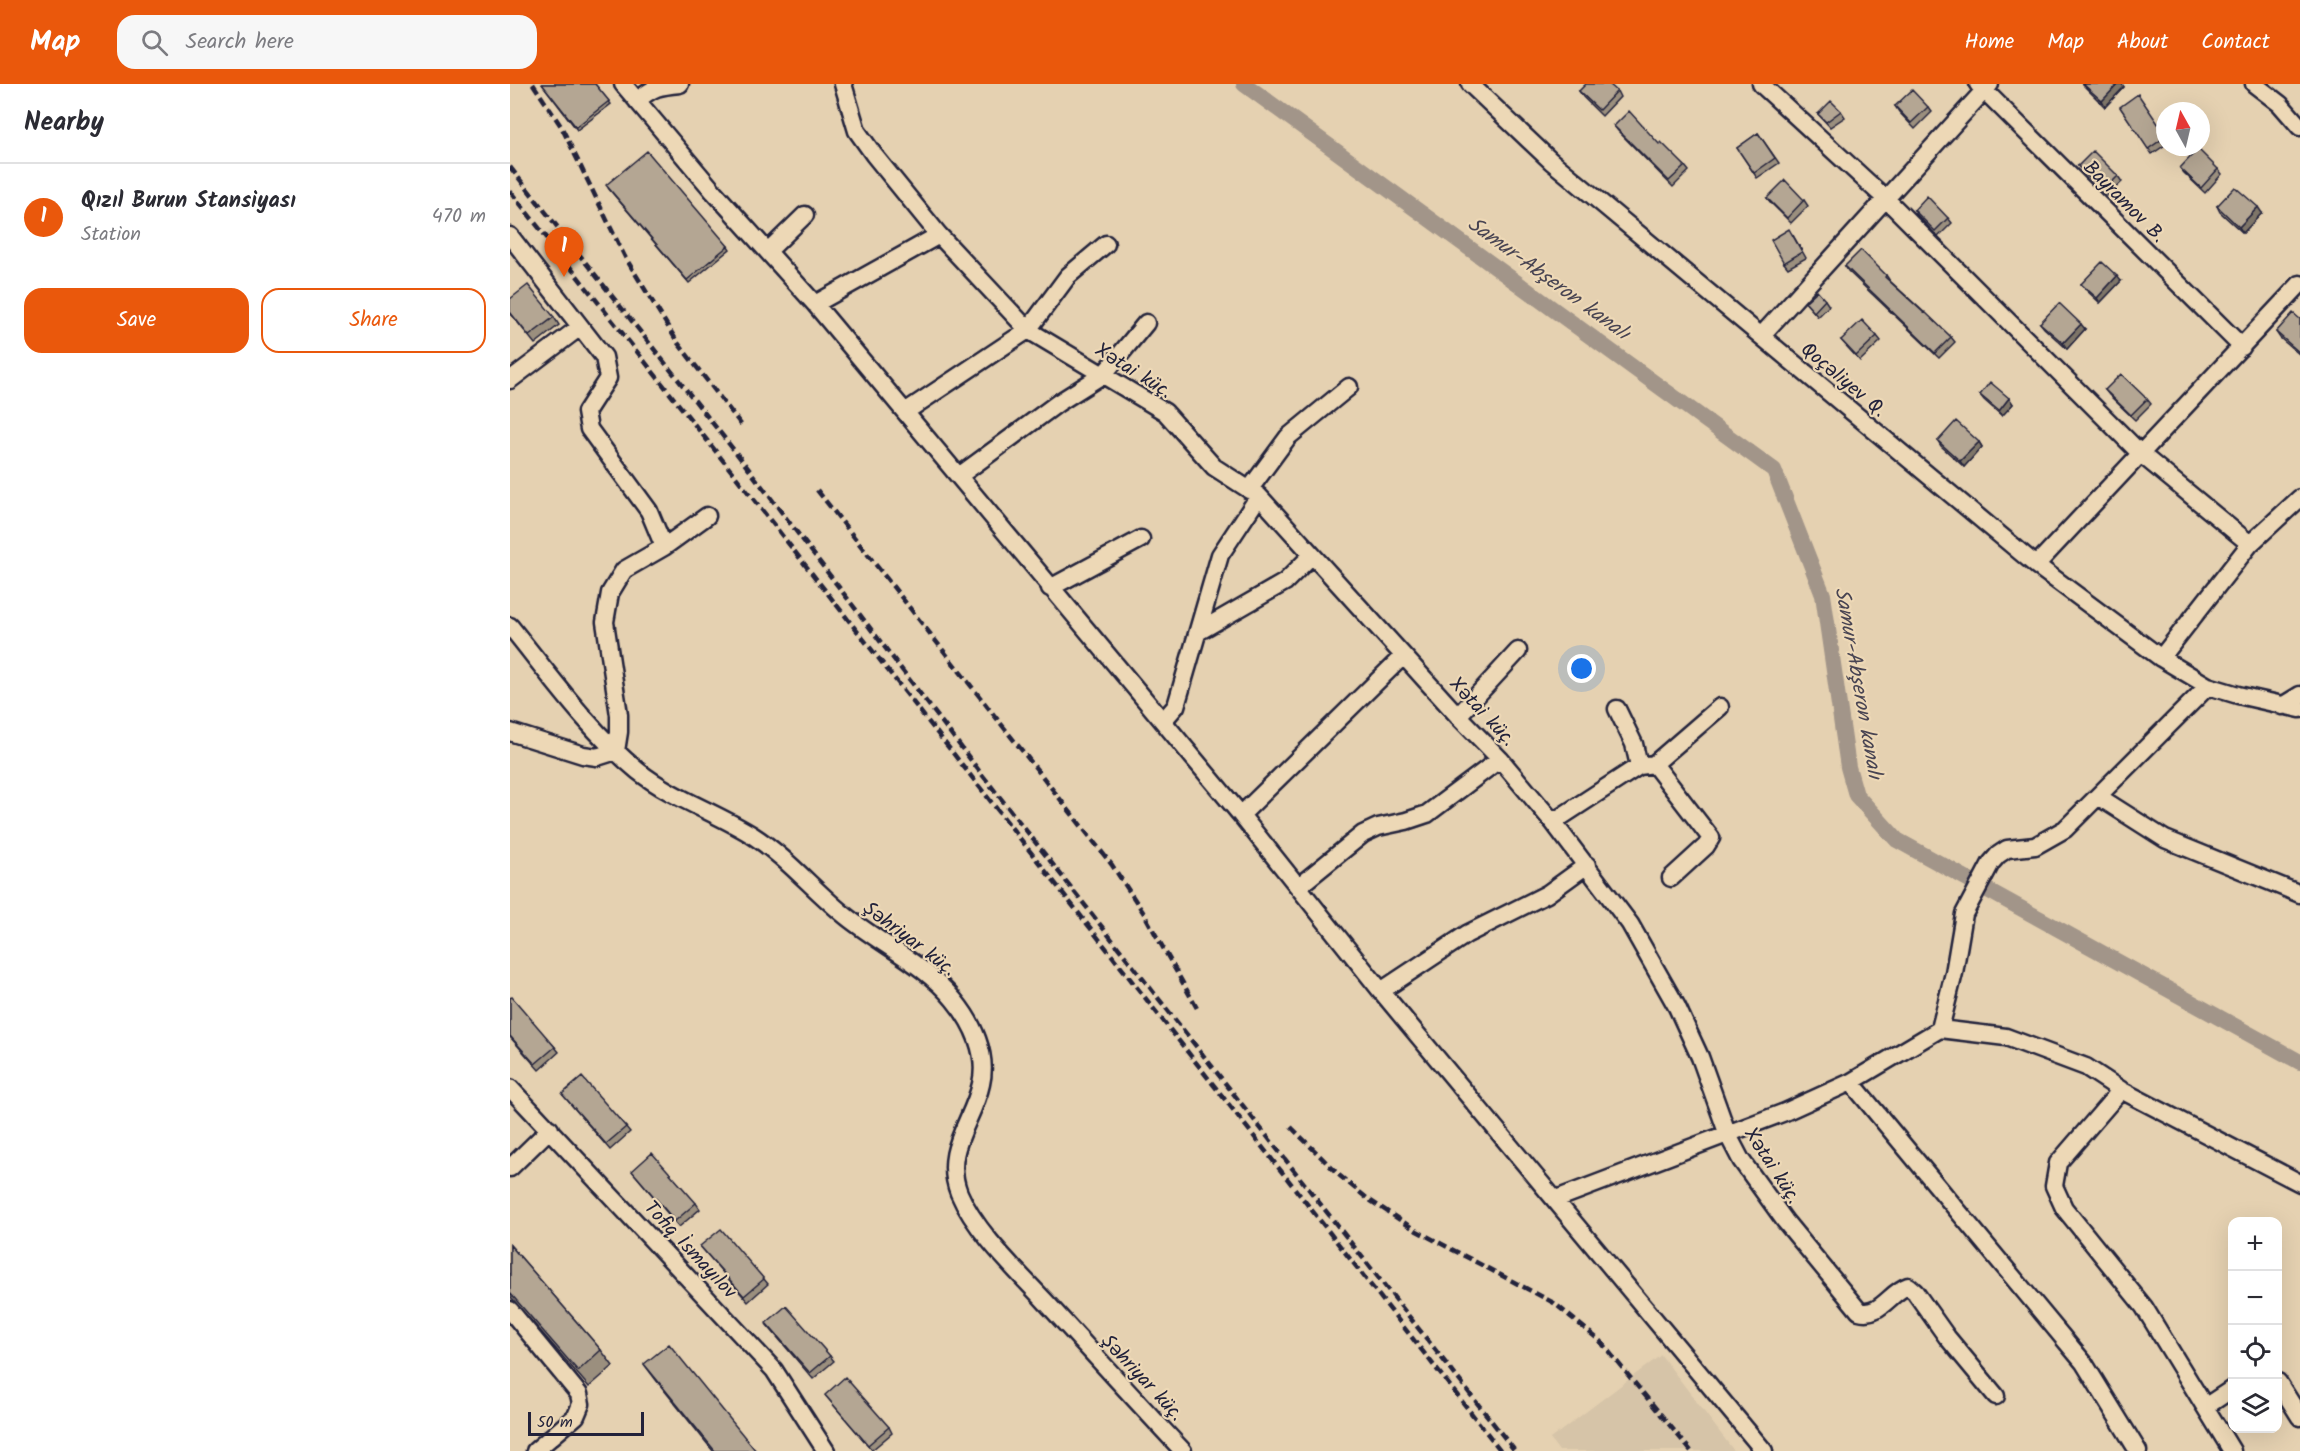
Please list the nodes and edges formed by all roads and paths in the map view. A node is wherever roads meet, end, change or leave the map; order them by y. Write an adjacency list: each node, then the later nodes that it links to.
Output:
1 (622, 84): 8 (street)
2 (680, 84): 8 (street)
3 (843, 84): 12 (street, Xətai küç.)
4 (1470, 84): 21 (street, Qoçəliyev Q.)
5 (1761, 84): 10 (street)
6 (2254, 84): 9 (street)
7 (1984, 86): 10 (street); 22 (street, Bayramov B.)
8 (637, 100): 15 (street)
9 (2300, 127)
10 (1886, 199): 21 (street); 27 (street)
11 (805, 215): 15 (street)
12 (939, 235): 17 (street); 20 (street, Xətai küç.)
13 (510, 236): 19 (street)
14 (1106, 244): 20 (street)
15 (768, 251): 17 (street)
16 (2300, 284): 22 (street)
17 (815, 304): 26 (street)
18 (1146, 323): 23 (street)
19 (580, 327): 24 (street); 34 (street)
20 (1028, 330): 23 (street, Xətai küç.); 26 (street)
21 (1761, 336): 36 (street, Qoçəliyev Q.)
22 (2242, 347): 27 (street)
23 (1104, 374): 28 (street); 29 (street, Xətai küç.)
24 (510, 380)
25 (1348, 387): 29 (street)
26 (905, 412): 28 (street)
27 (2140, 454): 33 (street); 36 (street)
28 (959, 476): 37 (street)
29 (1254, 493): 35 (street, Xətai küç.); 39 (street)
30 (2300, 498): 33 (street)
31 (707, 516): 34 (street)
32 (1141, 539): 37 (street)
33 (2250, 544): 42 (street)
34 (664, 547): 52 (street)
35 (1312, 555): 39 (street); 41 (street, Xətai küç.)
36 (2036, 565): 42 (street, Qoçəliyev Q.)
37 (1050, 588): 50 (street)
38 (510, 626): 52 (street, Şəhriyar küç.)
39 (1198, 632): 50 (street)
40 (1518, 651): 49 (street)
41 (1403, 656): 49 (street, Xətai küç.); 56 (street)
42 (2161, 658): 43 (street, Qoçəliyev Q.)
43 (2208, 686): 45 (street, Qoçəliyev Q.); 55 (street)
44 (2300, 695): 45 (street)
45 (2282, 706): 47 (street, Qoçəliyev Q.)
46 (1720, 707): 54 (street)
47 (2300, 709)
48 (1617, 710): 54 (street)
49 (1458, 716): 53 (street, Xətai küç.)
50 (1162, 721): 56 (street)
51 (510, 732): 52 (street)
52 (616, 751): 80 (street, Şəhriyar küç.)
53 (1500, 759): 57 (street, Xətai küç.); 60 (street)
54 (1646, 765): 57 (street); 59 (street)
55 (2099, 797): 61 (street); 63 (street)
56 (1241, 815): 60 (street)
57 (1553, 822): 58 (street, Xətai küç.)
58 (1587, 865): 62 (street); 68 (street, Xətai küç.)
59 (1671, 878)
60 (1299, 886): 62 (street)
61 (2300, 894)
62 (1381, 991): 71 (street)
63 (1940, 1029): 64 (street); 66 (street)
64 (1851, 1082): 68 (street); 82 (street)
65 (510, 1088): 67 (street, Tofiq İsmayılov)
66 (2121, 1090): 70 (street); 76 (street)
67 (550, 1129): 69 (street); 79 (street, Tofiq İsmayılov)
68 (1728, 1135): 71 (street); 75 (street, Xətai küç.)
69 (510, 1168)
70 (2300, 1183)
71 (1556, 1199): 81 (street)
72 (510, 1310): 78 (street)
73 (2282, 1390): 77 (street)
74 (2228, 1392): 76 (street)
75 (1996, 1396)
76 (2205, 1407): 83 (street)
77 (2300, 1417)
78 (535, 1451)
79 (826, 1451)
80 (1183, 1451)
81 (1764, 1451)
82 (2139, 1451)
83 (2232, 1451)

